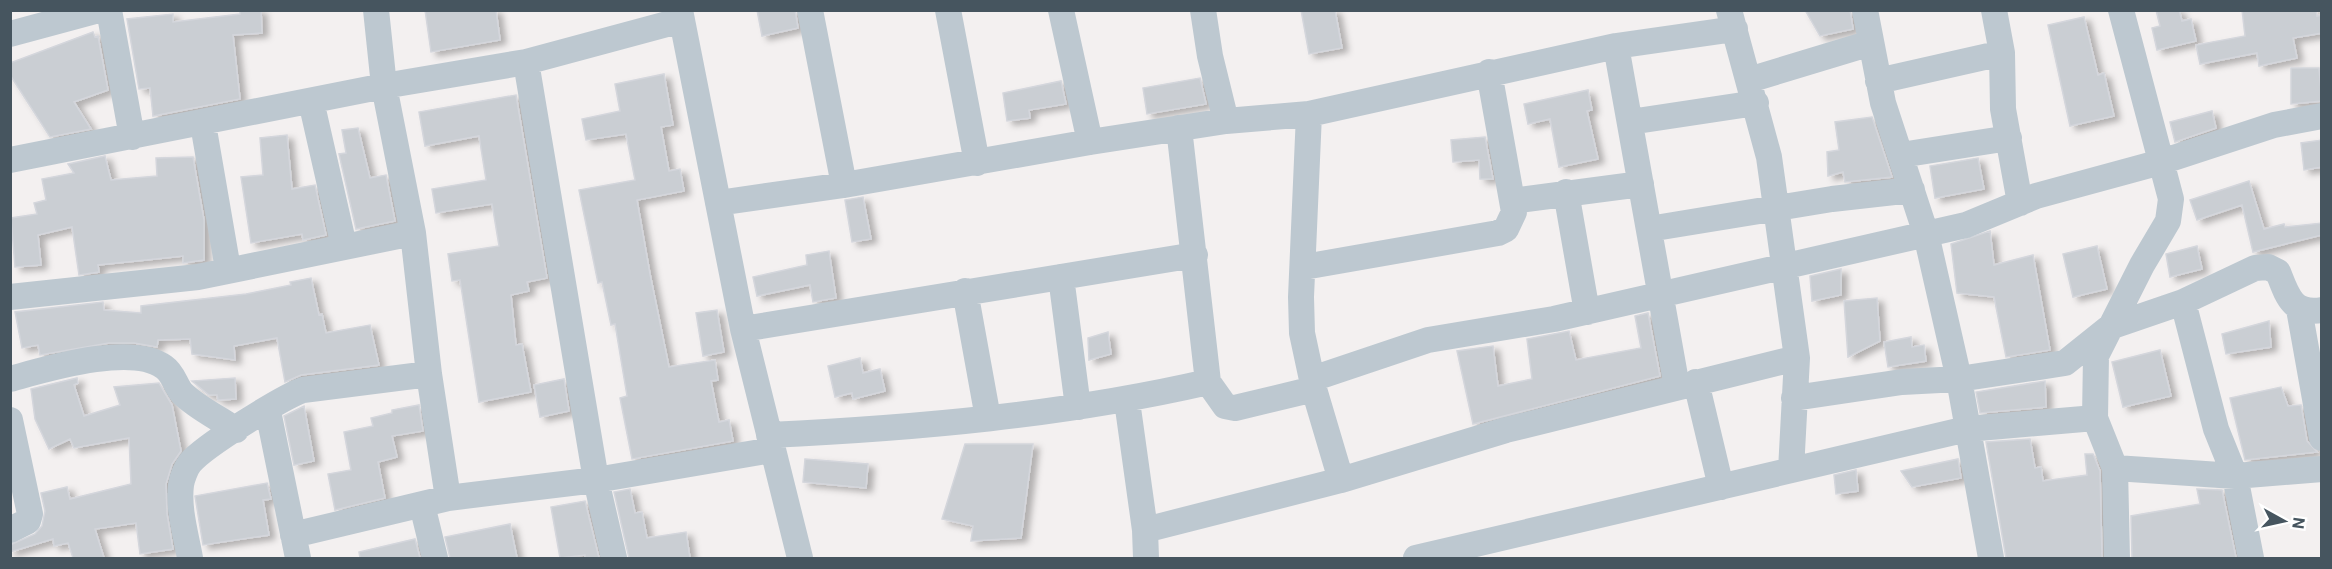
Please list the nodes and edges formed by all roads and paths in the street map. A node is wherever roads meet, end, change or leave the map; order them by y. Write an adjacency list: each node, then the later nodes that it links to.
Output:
1 (99, 10): 13 (street)
2 (109, 10): 29 (street)
3 (376, 10): 20 (street)
4 (810, 10): 37 (street)
5 (948, 10): 35 (street)
6 (1061, 10): 31 (street)
7 (1203, 10): 25 (street)
8 (1865, 10): 14 (street)
9 (1994, 10): 16 (street)
10 (2121, 10): 34 (street)
11 (681, 15): 17 (street); 41 (street)
12 (1732, 20): 15 (street); 21 (street)
13 (19, 25)
14 (1871, 43): 19 (street); 21 (street)
15 (1616, 46): 18 (street); 26 (street)
16 (2002, 53): 19 (street); 30 (street)
17 (526, 62): 20 (street); 83 (street)
18 (1489, 72): 23 (street); 40 (street)
19 (1878, 81): 32 (street)
20 (384, 86): 22 (street); 45 (street)
21 (1752, 91): 26 (street); 43 (street)
22 (312, 101): 27 (street); 47 (street)
23 (1309, 114): 25 (street); 50 (street)
24 (2322, 116): 34 (street)
25 (1226, 121): 28 (street)
26 (1630, 122): 36 (street)
27 (203, 124): 29 (street); 51 (street)
28 (1179, 128): 31 (street); 48 (street)
29 (132, 137): 33 (street)
30 (2008, 138): 32 (street); 42 (street)
31 (1090, 142): 35 (street)
32 (1901, 155): 38 (street)
33 (10, 160)
34 (2161, 162): 42 (street); 59 (street)
35 (977, 163): 37 (street)
36 (1641, 184): 39 (street); 44 (street)
37 (844, 185): 41 (street)
38 (1912, 190): 43 (street); 46 (street)
39 (1566, 192): 40 (street); 58 (street)
40 (1512, 201): 50 (street)
41 (718, 203): 60 (street)
42 (2020, 203): 46 (street)
43 (1776, 208): 44 (street); 49 (street)
44 (1650, 229): 54 (street)
45 (413, 233): 47 (street); 62 (street)
46 (1926, 234): 49 (street); 64 (street)
47 (344, 246): 51 (street)
48 (1195, 255): 52 (street); 65 (street)
49 (1784, 266): 54 (street); 61 (street)
50 (1304, 267): 66 (street)
51 (228, 269): 55 (street)
52 (1061, 278): 53 (street); 70 (street)
53 (965, 291): 60 (street); 72 (street)
54 (1661, 295): 58 (street); 67 (street)
55 (10, 297)
56 (2183, 302): 57 (street); 59 (street); 82 (street)
57 (2310, 309): 77 (street)
58 (1587, 312): 66 (street)
59 (2109, 327): 64 (street); 73 (street)
60 (743, 328): 78 (street)
61 (1797, 358): 67 (street); 68 (street)
62 (429, 374): 71 (street); 86 (street)
63 (10, 379): 76 (street)
64 (1959, 379): 68 (street); 75 (street)
65 (1208, 382): 66 (street); 69 (street)
66 (1313, 384): 84 (street)
67 (1687, 385): 84 (street); 85 (street)
68 (1794, 398): 81 (street)
69 (1127, 400): 70 (street); 89 (street)
70 (1078, 407): 72 (street)
71 (268, 411): 76 (street); 90 (street)
72 (988, 418): 78 (street)
73 (2095, 418): 75 (street); 79 (street)
74 (10, 420): 88 (street)
75 (1966, 429): 81 (street); 98 (street)
76 (236, 430): 92 (street)
77 (2322, 438)
78 (771, 443): 83 (street); 95 (street)
79 (2115, 468): 82 (street); 99 (street)
80 (2322, 469): 82 (street)
81 (1791, 471): 85 (street)
82 (2235, 477): 100 (street)
83 (596, 480): 86 (street); 94 (street)
84 (1341, 480): 89 (street)
85 (1721, 487): 91 (street)
86 (448, 498): 87 (street)
87 (422, 505): 90 (street); 93 (street)
88 (10, 530)
89 (1145, 530): 96 (street)
90 (296, 547)
91 (1488, 550): 97 (street)
92 (190, 558)
93 (435, 558)
94 (614, 558)
95 (800, 558)
96 (1146, 558)
97 (1416, 558)
98 (1991, 558)
99 (2117, 558)
100 (2251, 558)

